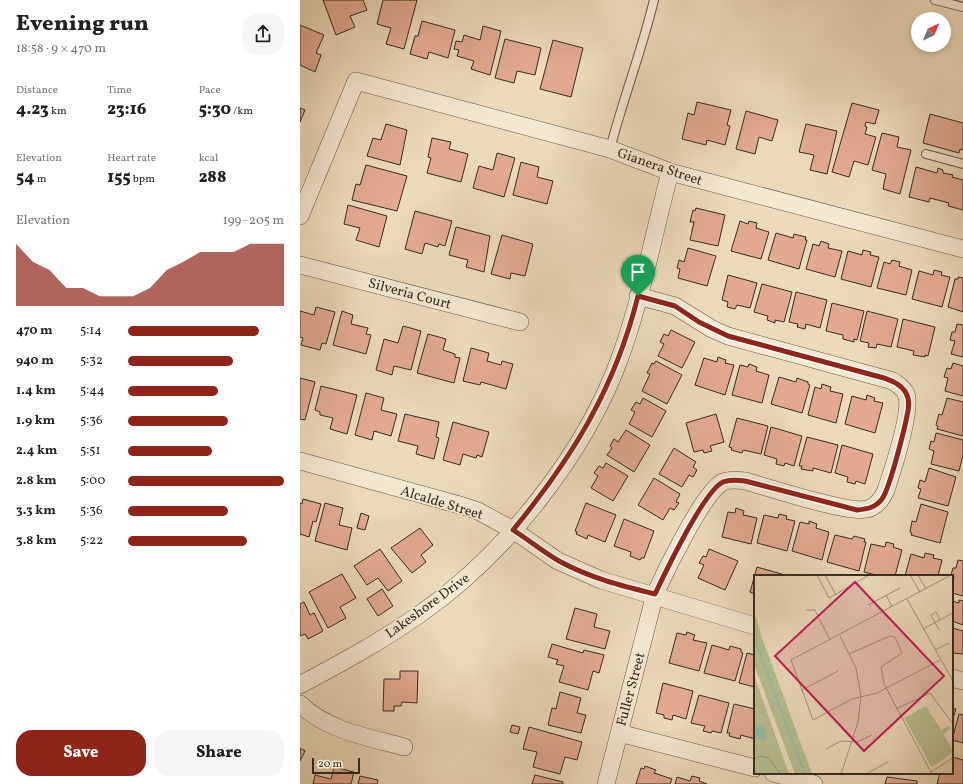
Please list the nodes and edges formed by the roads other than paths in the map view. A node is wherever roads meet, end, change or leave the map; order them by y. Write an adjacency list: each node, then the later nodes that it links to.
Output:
1 (654, 0): 4 (lane)
2 (935, 0): 3 (lane)
3 (963, 7)
4 (610, 149): 7 (street, Gianera Street); 8 (street, Gianera Street)
5 (926, 154): 6 (lane)
6 (963, 164)
7 (670, 172): 9 (street, Gianera Street); 11 (street, Lakeshore Drive)
8 (300, 216)
9 (963, 249)
10 (300, 264): 12 (street, Silveria Court)
11 (638, 296): 14 (street, Lakeshore Drive); 15 (street, Fuller Street)
12 (520, 322)
13 (300, 461): 14 (street, Alcalde Street)
14 (513, 530): 15 (street, Alcalde Street); 19 (street, Lakeshore Drive)
15 (655, 594): 16 (street, Alcalde Street); 21 (street, Fuller Street)
16 (754, 626)
17 (953, 678): 18 (street)
18 (963, 681)
19 (300, 685)
20 (300, 704): 22 (street)
21 (619, 733): 23 (street); 25 (street, Fuller Street)
22 (404, 747)
23 (754, 768)
24 (777, 774): 26 (street)
25 (606, 784)
26 (814, 784)

